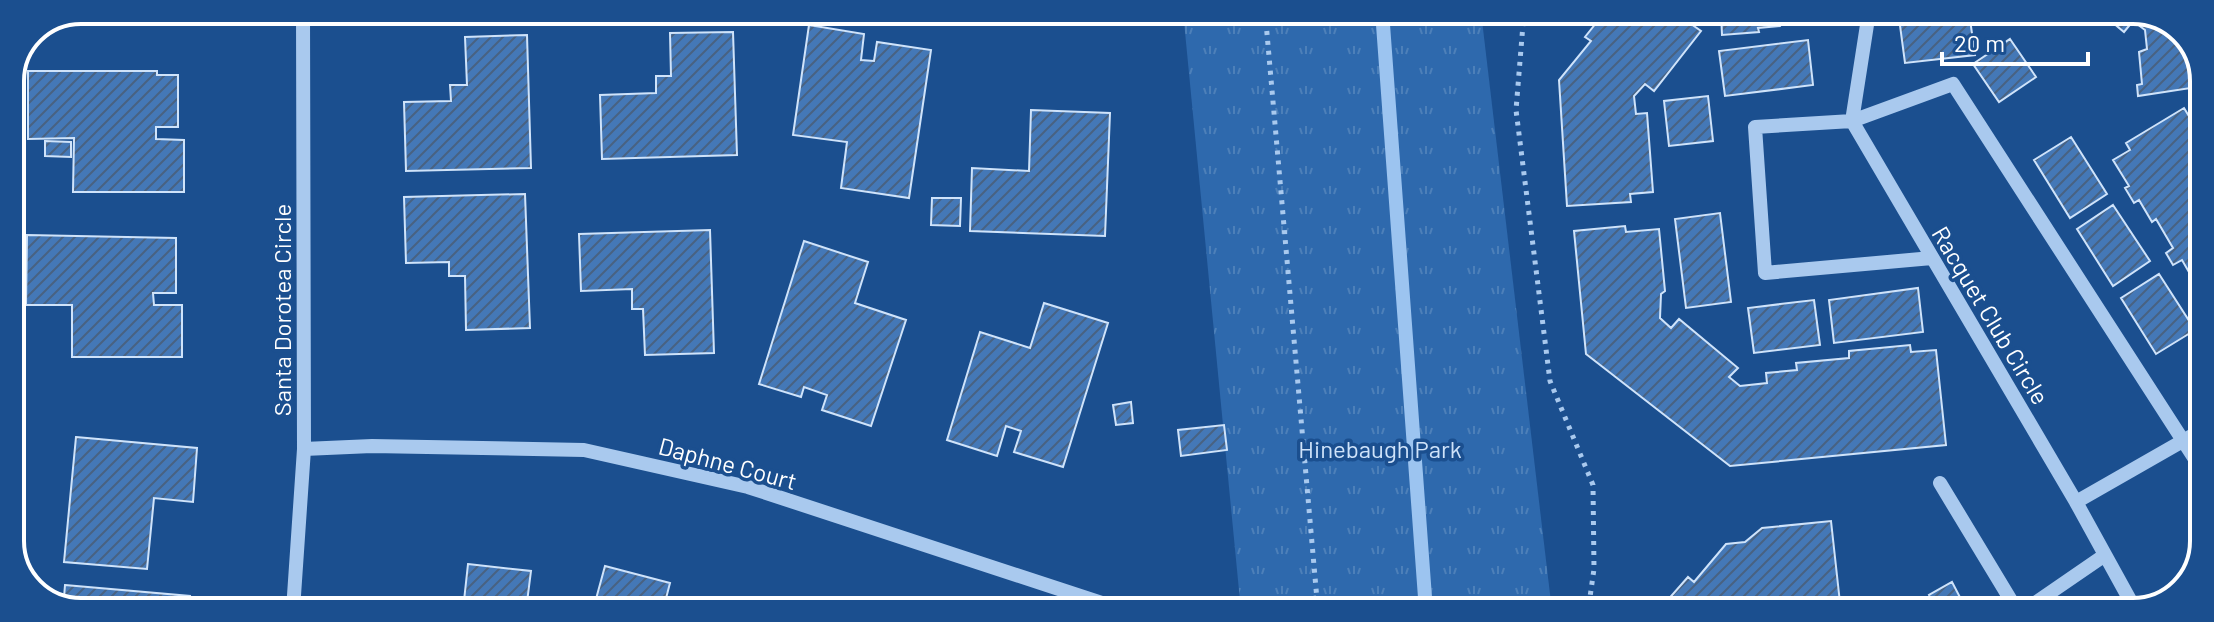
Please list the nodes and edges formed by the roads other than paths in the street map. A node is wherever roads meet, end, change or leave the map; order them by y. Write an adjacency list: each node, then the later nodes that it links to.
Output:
1 (303, 24): 7 (street, Santa Dorotea Circle)
2 (1867, 24): 3 (street)
3 (1852, 121): 4 (street, Racquet Club Circle); 4 (street); 6 (street)
4 (1932, 258): 10 (street, Racquet Club Circle)
5 (2190, 437): 6 (street)
6 (2182, 442): 8 (street); 10 (street)
7 (304, 449): 12 (street, Santa Dorotea Circle); 13 (street, Daphne Court)
8 (2190, 453)
9 (1940, 483): 14 (street)
10 (2076, 502): 11 (street, Racquet Club Circle)
11 (2105, 555): 15 (street); 16 (street, Racquet Club Circle)
12 (294, 598)
13 (1086, 598)
14 (2011, 598)
15 (2041, 598)
16 (2129, 598)

